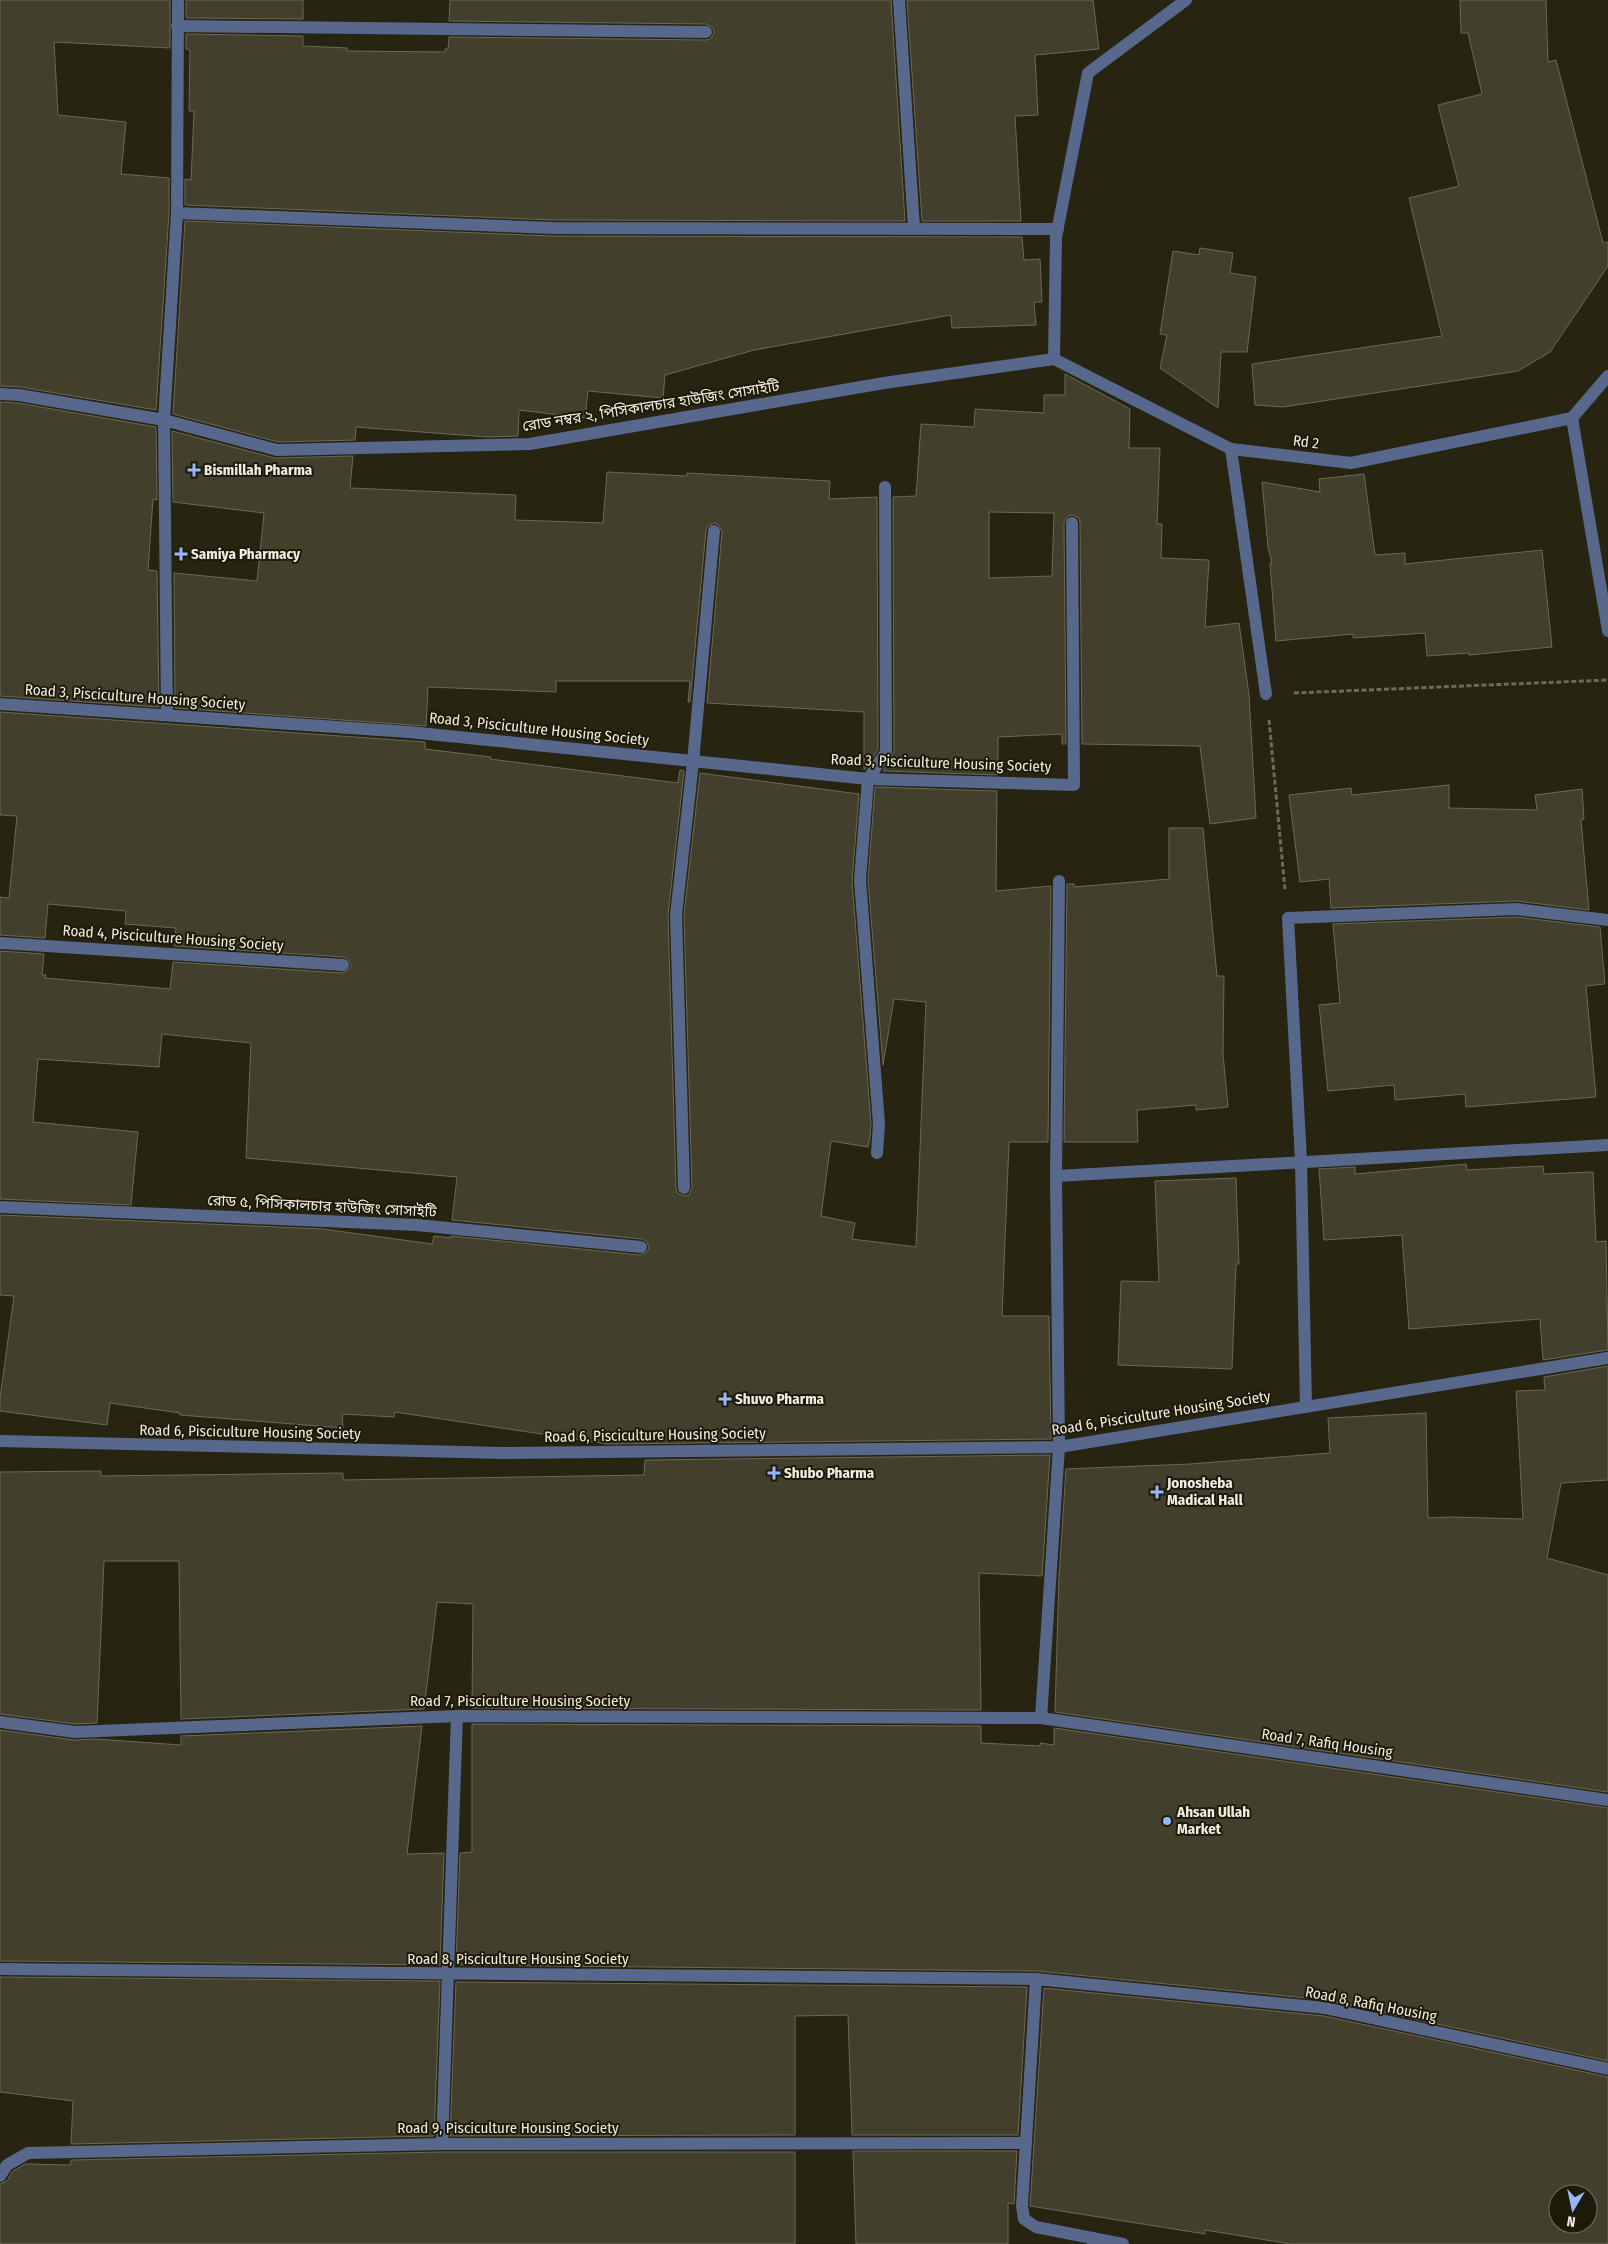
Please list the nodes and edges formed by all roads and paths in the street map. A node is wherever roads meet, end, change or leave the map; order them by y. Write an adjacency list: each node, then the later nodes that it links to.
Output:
1 (178, 0): 4 (street)
2 (899, 0): 7 (street)
3 (1186, 0): 8 (street)
4 (177, 26): 5 (street); 6 (street)
5 (706, 32)
6 (177, 213): 7 (street); 13 (street)
7 (914, 228): 8 (street)
8 (1058, 229): 9 (street)
9 (1054, 359): 13 (street, রোড নম্বর ২, পিসিকালচার হাউজিং সোসাইটি); 14 (street, Rd 2)
10 (1608, 376): 12 (street)
11 (0, 394): 13 (street, রোড নম্বর ২, পিসিকালচার হাউজিং সোসাইটি)
12 (1572, 418): 14 (street, Rd 2); 18 (street)
13 (164, 420): 22 (street)
14 (1231, 449): 20 (street)
15 (885, 487): 24 (street)
16 (1072, 523): 24 (street, Road 3, Pisciculture Housing Society)
17 (714, 531): 23 (street)
18 (1608, 631)
19 (1608, 680): 20 (path)
20 (1266, 694): 26 (path)
21 (0, 704): 22 (street, Road 3, Pisciculture Housing Society)
22 (168, 715): 23 (street, Road 3, Pisciculture Housing Society)
23 (693, 762): 24 (street, Road 3, Pisciculture Housing Society); 34 (street)
24 (868, 779): 31 (street)
25 (1059, 881): 33 (street)
26 (1288, 918): 27 (street); 32 (street)
27 (1608, 920)
28 (0, 943): 29 (street, Road 4, Pisciculture Housing Society)
29 (343, 965)
30 (1608, 1145): 32 (street)
31 (877, 1153)
32 (1301, 1160): 33 (street); 38 (street)
33 (1056, 1176): 40 (street)
34 (684, 1188)
35 (0, 1207): 36 (street, রোড ৫, পিসিকালচার হাউজিং সোসাইটি)
36 (642, 1247)
37 (1608, 1358): 38 (street, Road 6, Pisciculture Housing Society)
38 (1306, 1407): 40 (street, Road 6, Pisciculture Housing Society)
39 (0, 1442): 40 (street, Road 6, Pisciculture Housing Society)
40 (1059, 1447): 42 (street)
41 (457, 1716): 42 (street, Road 7, Pisciculture Housing Society); 43 (street, Road 7, Pisciculture Housing Society); 46 (street)
42 (1041, 1718): 44 (street, Road 7, Rafiq Housing)
43 (0, 1722)
44 (1608, 1800)
45 (0, 1969): 46 (street, Road 8, Pisciculture Housing Society)
46 (449, 1974): 47 (street, Road 8, Pisciculture Housing Society); 50 (street)
47 (1036, 1979): 48 (street, Road 8, Rafiq Housing); 49 (street)
48 (1608, 2069)
49 (1026, 2143): 50 (street, Road 9, Pisciculture Housing Society); 52 (street)
50 (442, 2144): 51 (street, Road 9, Pisciculture Housing Society)
51 (0, 2176)
52 (1093, 2241): 53 (street)
53 (1123, 2244)

